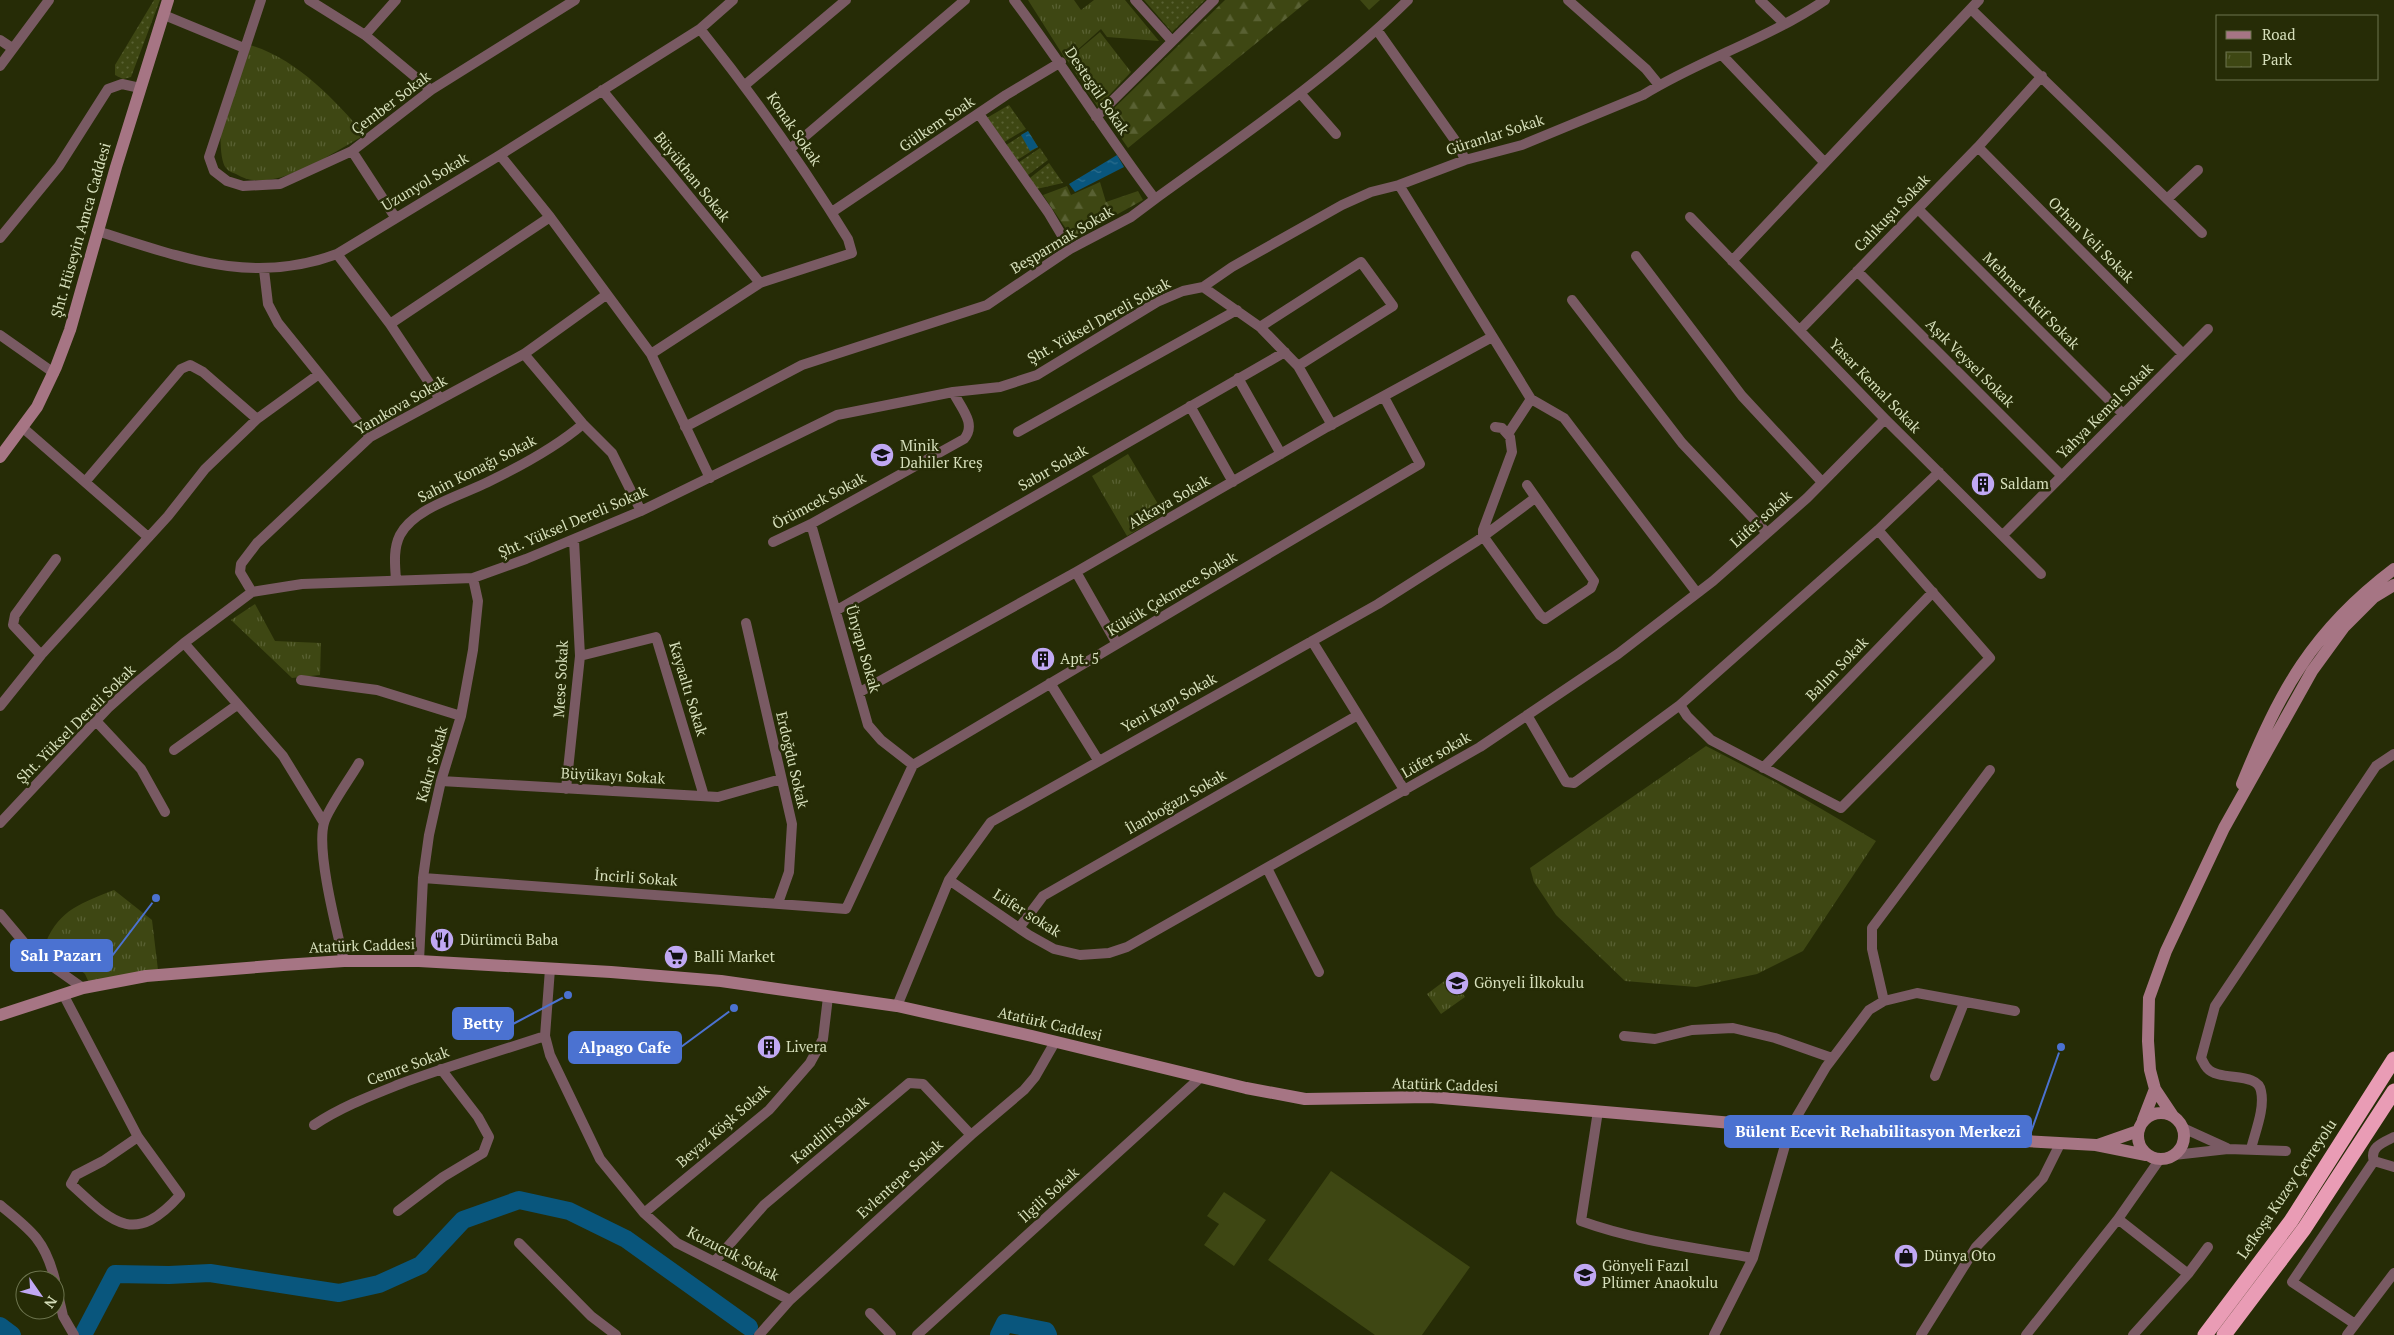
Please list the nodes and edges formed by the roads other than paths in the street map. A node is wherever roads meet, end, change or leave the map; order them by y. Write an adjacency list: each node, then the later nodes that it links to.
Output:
1 (49, 0): 26 (street)
2 (168, 0): 19 (main road, Şht. Hüseyin Amca Caddesi)
3 (261, 0): 27 (street)
4 (309, 0): 23 (street)
5 (396, 0): 23 (street)
6 (575, 0): 35 (street, Çember Sokak)
7 (733, 0): 21 (street, Uzunyol Sokak)
8 (846, 0): 32 (street)
9 (965, 0): 42 (street)
10 (1014, 0): 29 (street, Destegül Sokak)
11 (1135, 0): 25 (street)
12 (1214, 0): 25 (street)
13 (1408, 0): 22 (street, Beşparmak Sokak)
14 (1568, 0): 33 (street)
15 (1760, 0): 20 (street)
16 (1824, 0): 20 (street, Güranlar Sokak)
17 (1979, 0): 18 (street)
18 (1971, 9): 31 (street); 46 (street)
19 (164, 15): 27 (street); 34 (main road, Şht. Hüseyin Amca Caddesi)
20 (1784, 24): 28 (street, Güranlar Sokak)
21 (700, 29): 32 (street, Konak Sokak); 36 (street, Uzunyol Sokak)
22 (1378, 30): 37 (street, Beşparmak Sokak); 45 (street)
23 (365, 34): 35 (street)
24 (0, 40): 26 (street)
25 (1172, 41): 39 (street)
26 (12, 48): 30 (street)
27 (244, 48): 43 (street, Çember Sokak)
28 (1722, 55): 33 (street, Güranlar Sokak); 46 (street)
29 (1061, 62): 38 (street, Gülkem Soak); 39 (street, Destegül Sokak)
30 (0, 66)
31 (2042, 76): 41 (street, Calıkuşu Sokak); 50 (street)
32 (745, 85): 42 (street, Konak Sokak)
33 (1659, 85): 45 (street, Güranlar Sokak)
34 (140, 88): 56 (main road, Şht. Hüseyin Amca Caddesi); 58 (street)
35 (431, 90): 43 (street, Çember Sokak)
36 (602, 90): 44 (street, Uzunyol Sokak); 65 (street, Büyükhan Sokak)
37 (1300, 93): 40 (street); 49 (street, Beşparmak Sokak)
38 (979, 114): 52 (street, Gülkem Soak); 59 (street)
39 (1096, 117): 49 (street, Destegül Sokak)
40 (1336, 134)
41 (1978, 147): 51 (street, Calıkuşu Sokak); 79 (street, Orhan Veli Sokak)
42 (790, 149): 52 (street, Konak Sokak)
43 (352, 152): 53 (street)
44 (500, 155): 53 (street, Uzunyol Sokak); 54 (street)
45 (1465, 160): 48 (street, Güranlar Sokak)
46 (1825, 163): 62 (street)
47 (2198, 170): 50 (street)
48 (1399, 185): 66 (street, Güranlar Sokak); 75 (street)
49 (1155, 199): 59 (street, Beşparmak Sokak)
50 (2168, 199): 57 (street)
51 (1918, 209): 64 (street, Calıkuşu Sokak); 89 (street, Mehmet Akif Sokak)
52 (832, 212): 65 (street, Konak Sokak)
53 (395, 217): 60 (street, Uzunyol Sokak)
54 (550, 217): 67 (street); 70 (street)
55 (1690, 217): 62 (street, Yasar Kemal Sokak)
56 (97, 231): 63 (street, Uzunyol Sokak); 81 (main road, Şht. Hüseyin Amca Caddesi)
57 (2202, 233)
58 (0, 238)
59 (1070, 249): 95 (street, Beşparmak Sokak)
60 (337, 254): 63 (street, Uzunyol Sokak); 70 (street)
61 (1636, 256): 107 (street)
62 (1732, 261): 73 (street, Yasar Kemal Sokak)
63 (264, 270): 82 (street)
64 (1857, 271): 73 (street, Calıkuşu Sokak); 103 (street, Aşık Veysel Sokak)
65 (760, 283): 78 (street)
66 (1203, 286): 69 (street); 84 (street, Şht. Yüksel Dereli Sokak)
67 (606, 295): 77 (street, Yanıkova Sokak); 78 (street)
68 (1572, 300): 113 (street)
69 (1237, 310): 71 (street); 97 (street)
70 (390, 324): 86 (street)
71 (1260, 326): 76 (street); 80 (street)
72 (2208, 329): 79 (street, Yahya Kemal Sokak)
73 (1800, 330): 91 (street, Yasar Kemal Sokak)
74 (0, 335): 81 (street)
75 (1492, 337): 85 (street, Akkaya Sokak); 87 (street)
76 (1285, 352): 80 (street); 83 (street, Sabır Sokak)
77 (524, 354): 86 (street, Yanıkova Sokak); 92 (street)
78 (651, 354): 95 (street)
79 (2183, 354): 89 (street, Yahya Kemal Sokak)
80 (1298, 366): 93 (street)
81 (54, 372): 94 (main road, Şht. Hüseyin Amca Caddesi)
82 (319, 374): 90 (street); 99 (street)
83 (1238, 378): 88 (street, Sabır Sokak); 100 (street)
84 (953, 392): 104 (street, Şht. Yüksel Dereli Sokak); 111 (street, Örümcek Sokak)
85 (1384, 397): 93 (street, Akkaya Sokak); 133 (street, Kükük Çekmece Sokak)
86 (440, 399): 99 (street, Yanıkova Sokak)
87 (1531, 399): 98 (street); 128 (street)
88 (1190, 406): 106 (street); 129 (street, Sabır Sokak)
89 (2123, 414): 103 (street, Yahya Kemal Sokak)
90 (257, 419): 105 (street); 116 (street)
91 (1885, 419): 102 (street, Yasar Kemal Sokak); 107 (street, Lüfer sokak)
92 (583, 424): 110 (street); 124 (street, Sahin Konağı Sokak)
93 (1332, 425): 100 (street, Akkaya Sokak)
94 (22, 427): 101 (main road, Şht. Hüseyin Amca Caddesi); 105 (street)
95 (685, 427): 104 (street)
96 (1495, 427): 98 (street)
97 (1018, 432)
98 (1508, 434): 115 (street)
99 (370, 437): 126 (street, Yanıkova Sokak)
100 (1281, 454): 106 (street, Akkaya Sokak)
101 (0, 457)
102 (1939, 472): 112 (street); 114 (street, Yasar Kemal Sokak)
103 (2062, 476): 114 (street, Yahya Kemal Sokak)
104 (710, 478): 110 (street, Şht. Yüksel Dereli Sokak)
105 (85, 482): 116 (street)
106 (1233, 482): 121 (street, Akkaya Sokak)
107 (1822, 482): 113 (street, Lüfer sokak)
108 (1527, 485): 109 (street)
109 (1535, 498): 115 (street, Yeni Kapı Sokak); 115 (street)
110 (641, 511): 117 (street, Şht. Yüksel Dereli Sokak)
111 (811, 524): 118 (street, Örümcek Sokak); 129 (street, Ünyapı Sokak)
112 (1878, 530): 127 (street); 140 (street)
113 (1767, 533): 128 (street, Lüfer sokak)
114 (2004, 535): 122 (street, Yasar Kemal Sokak)
115 (1483, 536): 131 (street, Yeni Kapı Sokak)
116 (148, 537): 134 (street)
117 (574, 540): 123 (street, Şht. Yüksel Dereli Sokak); 135 (street, Mese Sokak)
118 (773, 542)
119 (56, 559): 134 (street)
120 (2394, 569): 161 (main road)
121 (1076, 572): 133 (street); 138 (street, Akkaya Sokak)
122 (2041, 574)
123 (473, 578): 124 (street, Şht. Yüksel Dereli Sokak); 143 (street, Kakır Sokak)
124 (396, 580): 126 (street, Şht. Yüksel Dereli Sokak)
125 (2394, 585): 161 (main road)
126 (252, 592): 132 (street, Şht. Yüksel Dereli Sokak)
127 (1933, 592): 151 (street, Balım Sokak); 151 (street)
128 (1697, 593): 144 (street, Lüfer sokak)
129 (837, 610): 138 (street, Ünyapı Sokak)
130 (746, 623): 153 (street, Erdoğdu Sokak)
131 (1312, 641): 142 (street); 148 (street, Yeni Kapı Sokak)
132 (184, 643): 139 (street); 145 (street, Şht. Yüksel Dereli Sokak)
133 (1117, 644): 137 (street, Kükük Çekmece Sokak)
134 (41, 656): 141 (street)
135 (580, 656): 155 (street, Mese Sokak); 157 (street, Kayaaltı Sokak)
136 (301, 680): 143 (street)
137 (1050, 684): 148 (street); 150 (street, Kükük Çekmece Sokak)
138 (860, 692): 150 (street, Ünyapı Sokak)
139 (236, 705): 146 (street); 160 (street)
140 (1680, 705): 144 (street); 151 (street)
141 (0, 706)
142 (1358, 715): 156 (street); 167 (street, İlanboğazı Sokak)
143 (462, 716): 154 (street, Kakır Sokak)
144 (1527, 716): 156 (street, Lüfer sokak)
145 (97, 722): 158 (street); 159 (street, Şht. Yüksel Dereli Sokak)
146 (174, 750)
147 (2394, 754): 202 (street)
148 (1098, 760): 164 (street, Yeni Kapı Sokak)
149 (359, 763): 160 (street)
150 (913, 765): 165 (street, İncirli Sokak)
151 (1763, 768)
152 (1990, 770): 175 (street)
153 (781, 779): 157 (street, Büyükayı Sokak); 165 (street, Erdoğdu Sokak)
154 (440, 781): 155 (street, Büyükayı Sokak); 163 (street, Kakır Sokak)
155 (566, 789): 157 (street, Büyükayı Sokak)
156 (1405, 791): 162 (street, Lüfer sokak)
157 (704, 796)
158 (165, 812)
159 (0, 823)
160 (324, 823): 168 (street)
161 (2224, 828): 188 (main road)
162 (1267, 868): 167 (street, Lüfer sokak); 171 (street)
163 (424, 878): 165 (street, İncirli Sokak); 169 (street, Kakır Sokak)
164 (949, 880): 167 (street, Lüfer sokak); 177 (street, Yeni Kapı Sokak)
165 (778, 903)
166 (0, 914): 172 (street)
167 (1019, 928)
168 (344, 961): 169 (main road, Atatürk Caddesi); 172 (main road, Atatürk Caddesi)
169 (419, 961): 170 (main road, Atatürk Caddesi)
170 (550, 969): 174 (main road, Atatürk Caddesi); 180 (street, Kuzucuk Sokak)
171 (1319, 972)
172 (83, 988): 173 (main road, Atatürk Caddesi)
173 (63, 994): 179 (main road, Atatürk Caddesi); 197 (street)
174 (828, 997): 177 (main road, Atatürk Caddesi); 211 (street, Beyaz Köşk Sokak)
175 (1884, 1001): 176 (street); 183 (street)
176 (1964, 1003): 178 (street); 186 (street)
177 (897, 1006): 182 (main road, Atatürk Caddesi)
178 (2015, 1011)
179 (0, 1015)
180 (545, 1036): 185 (street, Cemre Sokak); 211 (street, Kuzucuk Sokak)
181 (1624, 1036): 183 (street)
182 (1054, 1042): 187 (main road, Atatürk Caddesi); 196 (street, Evlentepe Sokak)
183 (1832, 1058): 194 (street)
184 (2394, 1059): 233 (highway, Lefkoşa Kuzey Çevreyolu)
185 (441, 1069): 192 (street, Cemre Sokak); 210 (street)
186 (1935, 1076)
187 (1201, 1077): 190 (main road, Atatürk Caddesi); 228 (street, İlgili Sokak)
188 (2155, 1089): 191 (main road); 193 (main road)
189 (2394, 1091): 234 (highway)
190 (1598, 1111): 194 (main road, Atatürk Caddesi); 215 (street)
191 (2173, 1116): 193 (main road); 195 (main road)
192 (314, 1125)
193 (2141, 1126): 200 (main road, Atatürk Caddesi); 204 (main road)
194 (1790, 1128): 199 (main road, Atatürk Caddesi); 215 (street)
195 (2183, 1128): 201 (street); 205 (main road)
196 (971, 1135): 216 (street, Kandilli Sokak); 220 (street, Evlentepe Sokak)
197 (138, 1137): 197 (street)
198 (2394, 1137): 206 (street)
199 (2060, 1144): 200 (main road, Atatürk Caddesi); 230 (street)
200 (2096, 1145): 204 (main road, Atatürk Caddesi)
201 (2228, 1149): 202 (street); 205 (street)
202 (2251, 1149): 203 (street)
203 (2286, 1152)
204 (2146, 1154): 207 (main road)
205 (2174, 1155): 207 (main road)
206 (2374, 1156): 208 (street); 223 (street)
207 (2160, 1159): 212 (street)
208 (2394, 1167)
209 (0, 1205): 217 (street)
210 (398, 1211)
211 (644, 1213): 216 (street, Kuzucuk Sokak)
212 (2118, 1218): 219 (street); 231 (street)
213 (519, 1243): 225 (street)
214 (2208, 1246): 219 (street)
215 (1753, 1258): 229 (street)
216 (715, 1262): 220 (street, Kuzucuk Sokak)
217 (52, 1270)
218 (2394, 1273): 223 (street)
219 (2188, 1274): 232 (street)
220 (790, 1300): 226 (street, Evlentepe Sokak)
221 (870, 1313): 227 (street)
222 (65, 1319): 224 (street)
223 (2355, 1324): 235 (street)
224 (74, 1335)
225 (616, 1335)
226 (759, 1335)
227 (891, 1335)
228 (917, 1335)
229 (1714, 1335)
230 (1921, 1335)
231 (2026, 1335)
232 (2133, 1335)
233 (2205, 1335)
234 (2224, 1335)
235 (2347, 1335)

